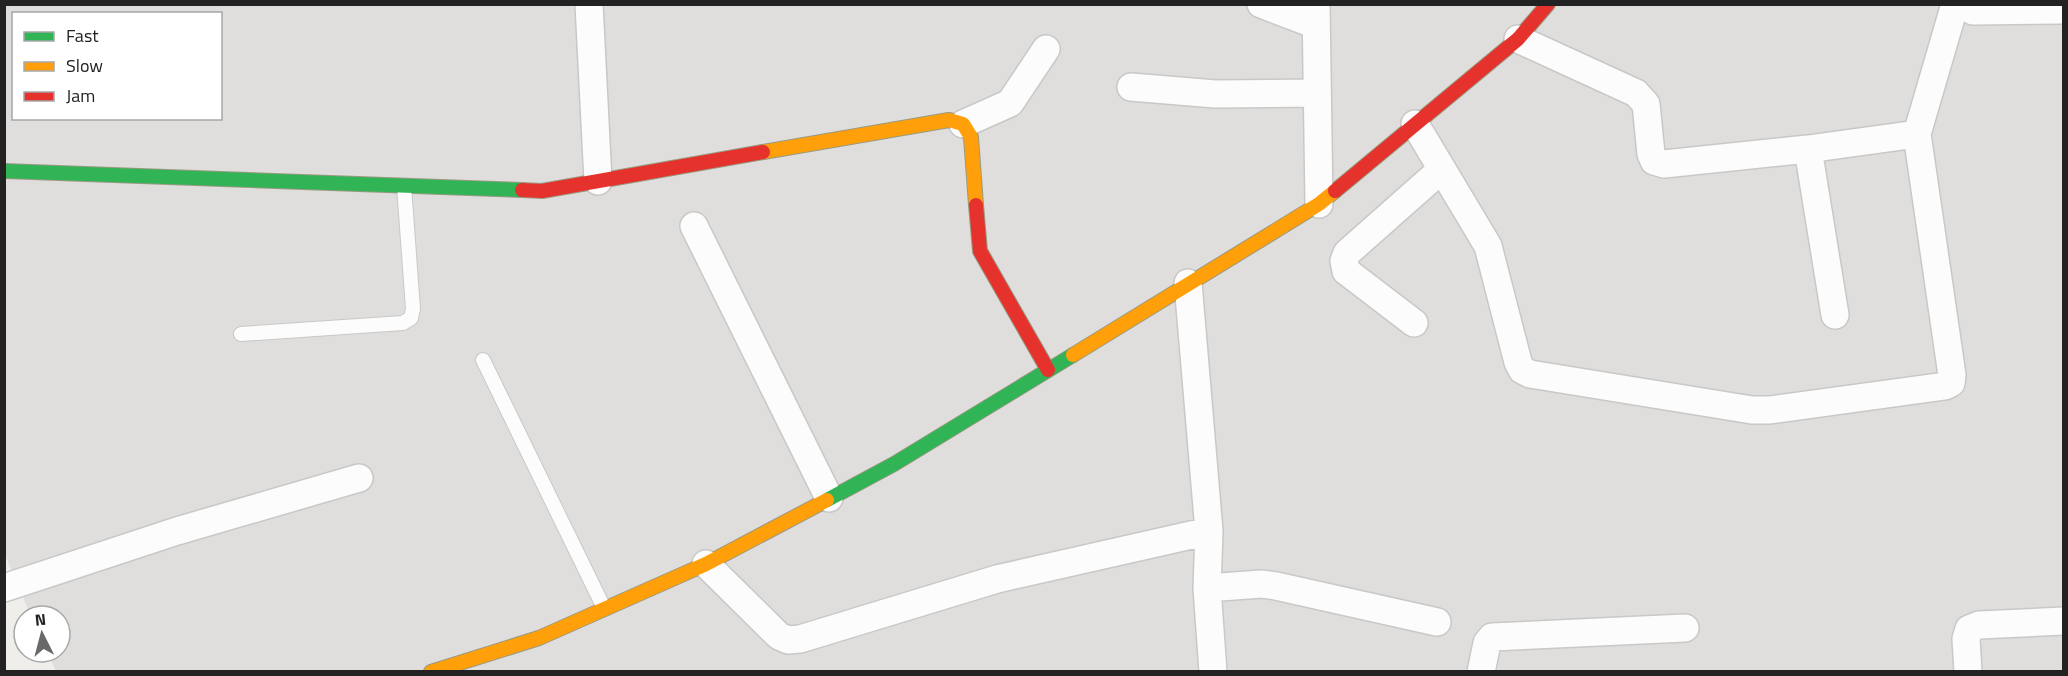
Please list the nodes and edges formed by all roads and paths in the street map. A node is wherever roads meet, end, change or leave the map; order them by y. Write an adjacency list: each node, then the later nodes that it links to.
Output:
1 (589, 4): 17 (street)
2 (1261, 4): 6 (street)
3 (1548, 4): 7 (street)
4 (1966, 6): 5 (street); 13 (street)
5 (2064, 10)
6 (1316, 15): 10 (street)
7 (1518, 39): 12 (street); 14 (street)
8 (1046, 49): 11 (street)
9 (1131, 87): 10 (street)
10 (1317, 93): 19 (street)
11 (963, 124): 17 (street); 26 (street)
12 (1415, 124): 15 (street); 19 (street)
13 (1917, 134): 14 (street); 15 (street)
14 (1808, 149): 22 (street)
15 (1442, 169): 23 (street)
16 (4, 171): 18 (street)
17 (598, 181): 18 (street)
18 (404, 186): 24 (lane)
19 (1319, 204): 21 (street)
20 (694, 226): 28 (street)
21 (1188, 284): 26 (street); 29 (street)
22 (1835, 315)
23 (1414, 323)
24 (241, 334)
25 (483, 360): 33 (lane)
26 (1048, 370): 28 (street)
27 (359, 478): 31 (street)
28 (830, 498): 30 (street)
29 (1209, 531): 30 (street); 32 (street)
30 (706, 564): 33 (street)
31 (4, 588)
32 (1207, 588): 35 (street); 38 (street)
33 (604, 608): 37 (street)
34 (2064, 621): 40 (street)
35 (1437, 622)
36 (1685, 628): 39 (street)
37 (431, 672)
38 (1213, 672)
39 (1481, 672)
40 (1968, 672)

